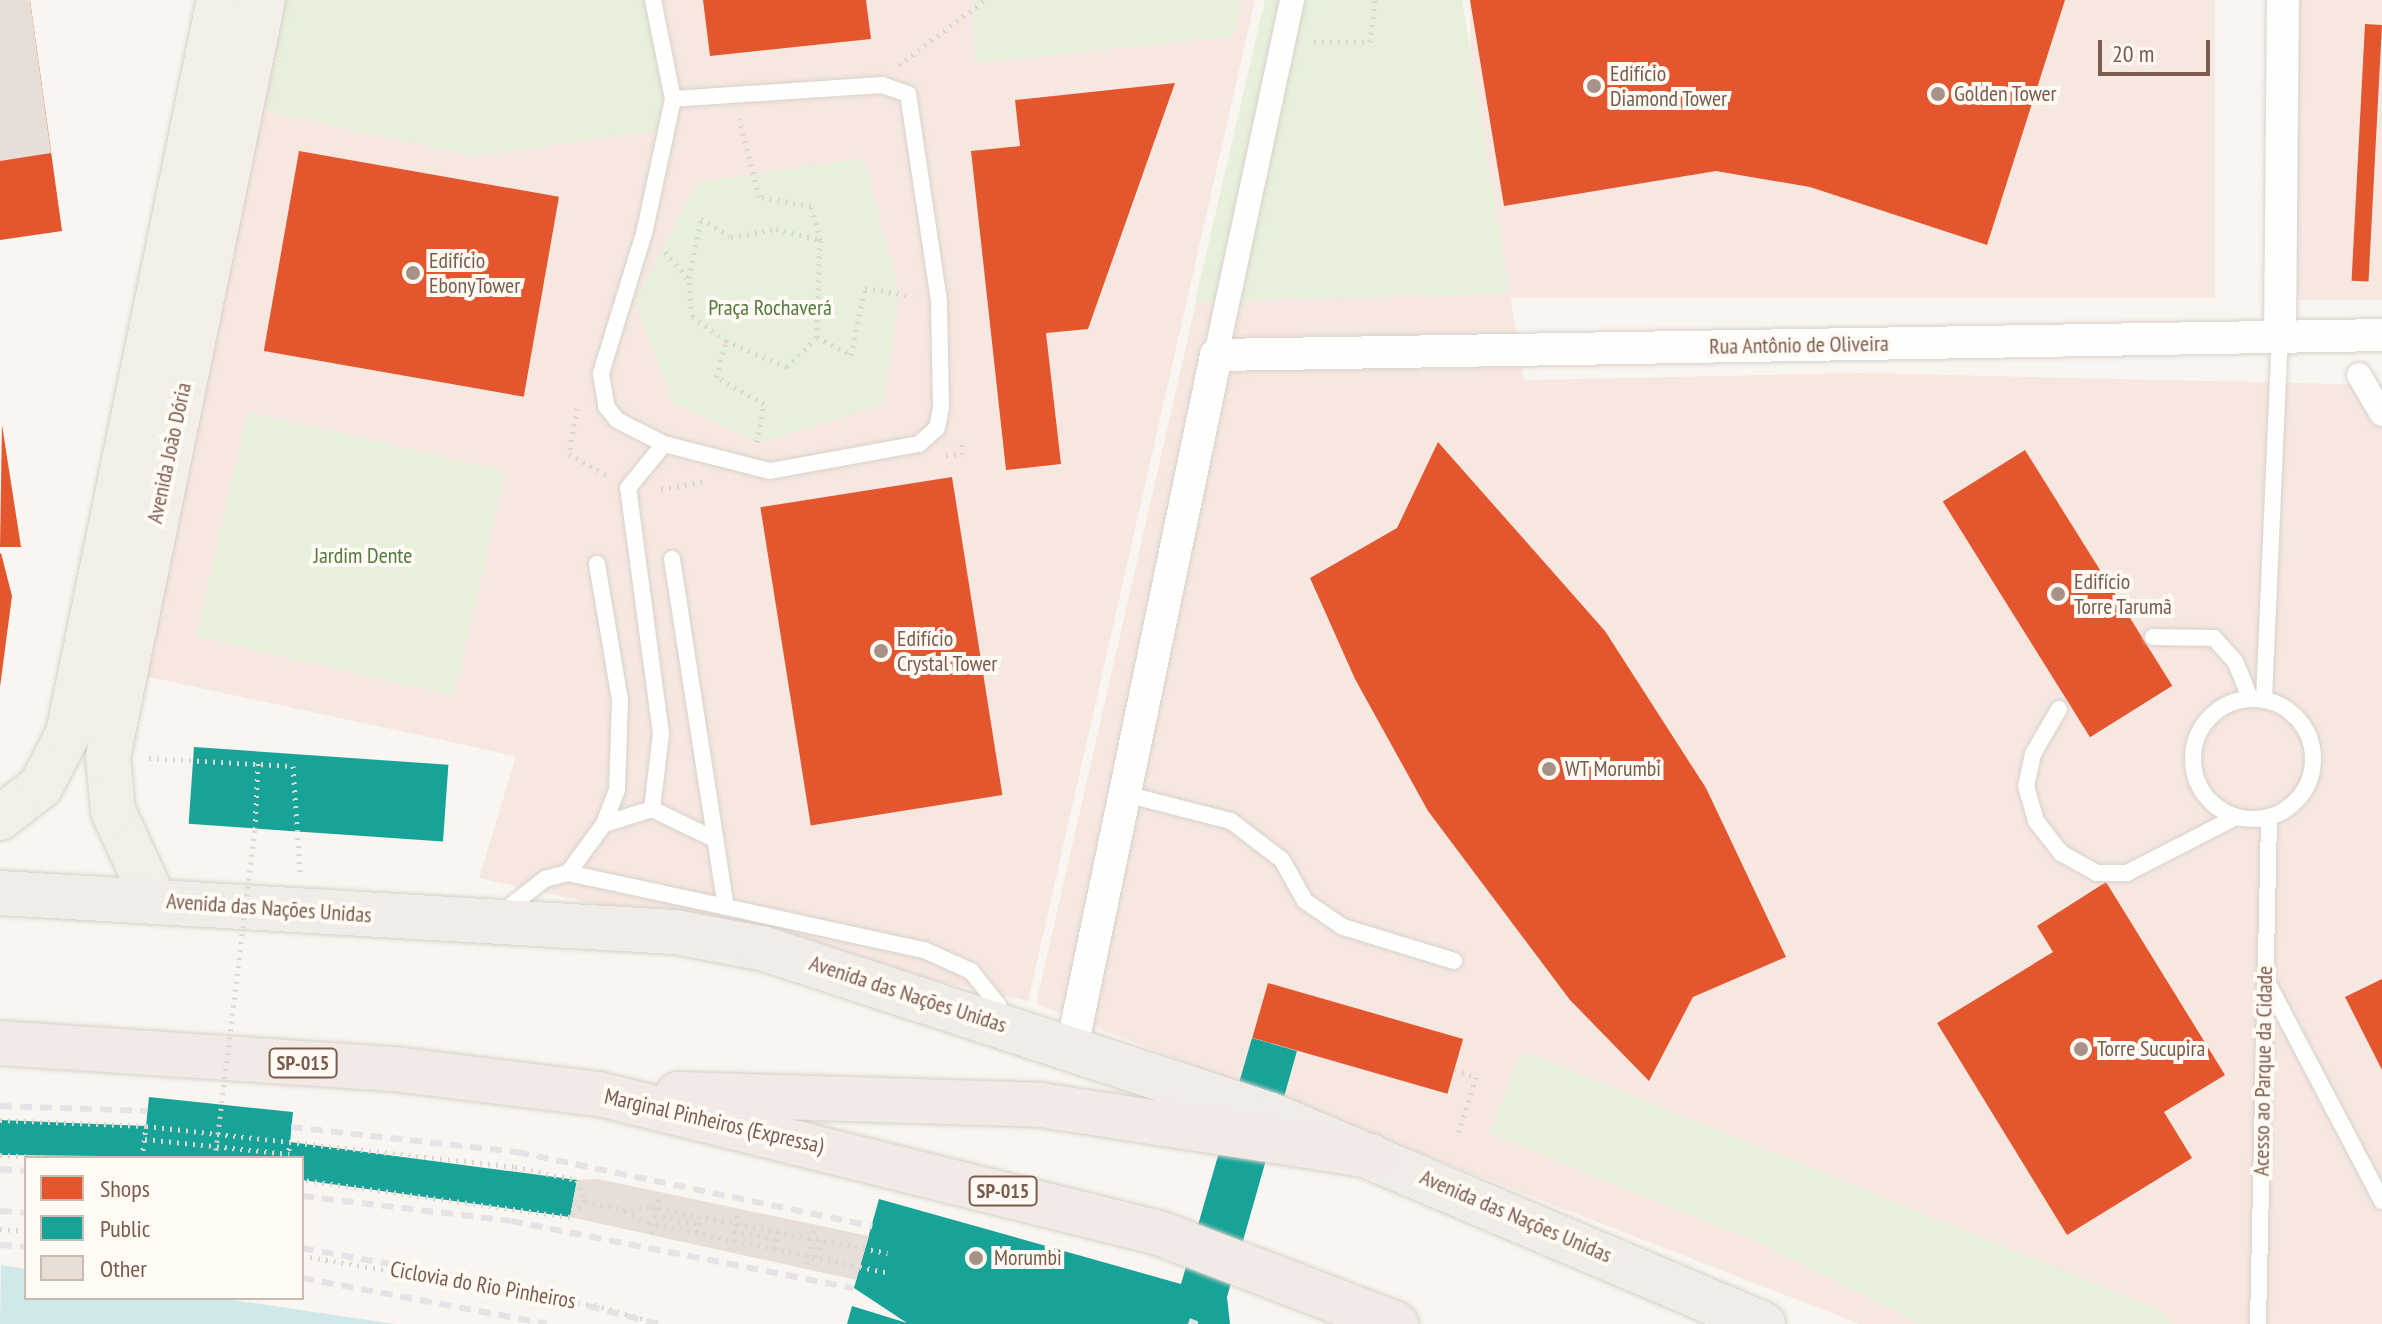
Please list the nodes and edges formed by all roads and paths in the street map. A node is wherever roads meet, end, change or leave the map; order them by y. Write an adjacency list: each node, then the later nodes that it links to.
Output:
1 (219, 0): 39 (main road, Avenida João Dória)
2 (263, 0): 35 (main road, Avenida João Dória)
3 (653, 0): 11 (lane)
4 (985, 0): 9 (path)
5 (1292, 0): 8 (street)
6 (1375, 0): 8 (path)
7 (2283, 0): 17 (street)
8 (1281, 42): 21 (street)
9 (870, 86): 10 (lane); 16 (lane)
10 (735, 98): 11 (lane); 13 (path)
11 (673, 99): 26 (lane)
12 (755, 118): 13 (path)
13 (739, 120): 14 (path); 15 (path)
14 (726, 122)
15 (820, 240): 19 (path); 20 (path)
16 (939, 301): 19 (path); 28 (lane)
17 (2280, 335): 18 (street, Rua Antônio de Oliveira); 21 (street, Rua Antônio de Oliveira); 33 (lane)
18 (2382, 335)
19 (817, 337): 20 (path)
20 (726, 341): 28 (path)
21 (1216, 355): 37 (street)
22 (2359, 375): 24 (street)
23 (580, 392): 29 (path)
24 (2382, 414)
25 (962, 423): 27 (path)
26 (664, 444): 28 (lane); 29 (lane)
27 (932, 456)
28 (762, 469): 29 (path)
29 (628, 488): 38 (lane)
30 (672, 559): 44 (lane)
31 (597, 564): 42 (lane)
32 (2153, 637): 33 (lane)
33 (2257, 698): 40 (lane); 41 (lane)
34 (2059, 709): 40 (lane)
35 (108, 757): 36 (path); 47 (main road, Avenida João Dória)
36 (258, 762): 43 (path); 62 (path, bridge)
37 (1125, 794): 50 (lane); 54 (street)
38 (652, 809): 42 (lane); 44 (lane)
39 (0, 818)
40 (2234, 818): 41 (lane)
41 (2269, 819): 51 (lane, Acesso ao Parque da Cidade)
42 (604, 824): 45 (lane)
43 (294, 832)
44 (712, 838): 48 (lane)
45 (568, 873): 48 (lane); 49 (lane)
46 (0, 893): 47 (highway, Avenida das Nações Unidas)
47 (154, 900): 49 (highway, Avenida das Nações Unidas)
48 (726, 907): 52 (lane)
49 (493, 922): 52 (highway, Avenida das Nações Unidas)
50 (1454, 961)
51 (2265, 979): 72 (lane); 98 (lane, Acesso ao Parque da Cidade)
52 (1001, 1024): 54 (highway, Avenida das Nações Unidas)
53 (3, 1043): 56 (highway, Marginal Pinheiros (Expressa) / SP-015)
54 (1072, 1047): 68 (highway, Avenida das Nações Unidas)
55 (1454, 1070): 59 (path)
56 (599, 1094): 68 (highway); 96 (highway, Marginal Pinheiros (Expressa) / SP-015)
57 (0, 1120): 58 (path)
58 (146, 1126): 60 (path); 61 (path)
59 (1458, 1134)
60 (145, 1139): 62 (path); 65 (path)
61 (290, 1142): 67 (path); 71 (path)
62 (217, 1146): 66 (path, bridge); 67 (path)
63 (0, 1155): 64 (path)
64 (24, 1156)
65 (142, 1156)
66 (215, 1156)
67 (288, 1156)
68 (1371, 1156): 97 (highway, Avenida das Nações Unidas)
69 (304, 1180): 71 (path)
70 (659, 1197): 75 (path)
71 (585, 1201): 73 (path)
72 (2382, 1201)
73 (623, 1210): 76 (path, bridge); 83 (path, bridge)
74 (738, 1213): 81 (path)
75 (655, 1215): 77 (path); 84 (path)
76 (701, 1216): 77 (path, bridge); 82 (path, bridge)
77 (699, 1224): 83 (path, bridge)
78 (0, 1229): 80 (path)
79 (815, 1229): 87 (path)
80 (24, 1231)
81 (734, 1231): 86 (path); 88 (path)
82 (779, 1231): 85 (path, bridge); 86 (path, bridge)
83 (697, 1232): 89 (path, bridge)
84 (651, 1233)
85 (821, 1239): 87 (path, bridge); 90 (path, bridge)
86 (778, 1240): 89 (path, bridge)
87 (815, 1247): 92 (path, bridge); 93 (path)
88 (730, 1249)
89 (776, 1249): 92 (path, bridge)
90 (888, 1253)
91 (304, 1256): 95 (path, Ciclovia do Rio Pinheiros)
92 (817, 1257): 94 (path, bridge)
93 (806, 1264)
94 (885, 1272)
95 (662, 1324)
96 (1396, 1324)
97 (1763, 1324)
98 (2258, 1324)

